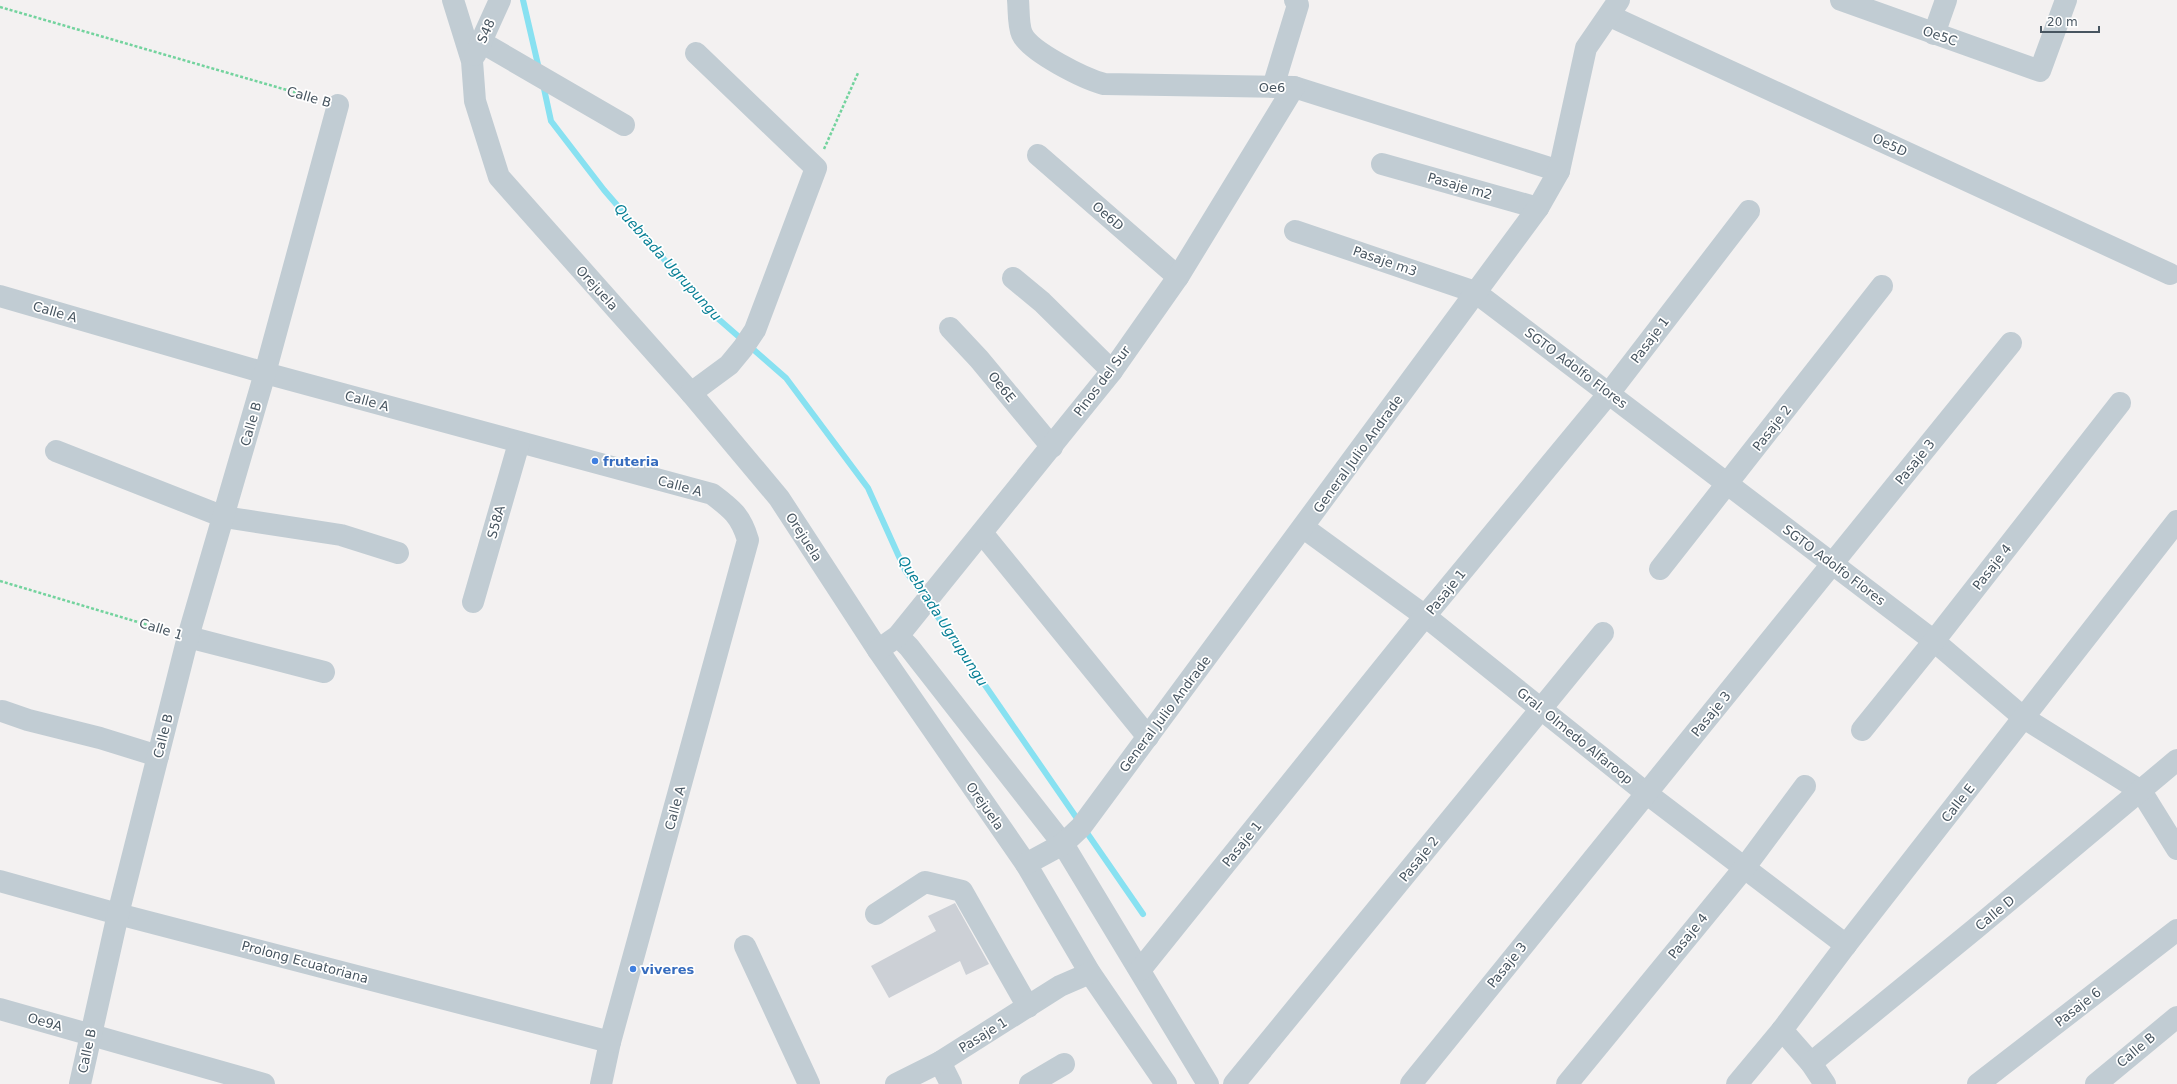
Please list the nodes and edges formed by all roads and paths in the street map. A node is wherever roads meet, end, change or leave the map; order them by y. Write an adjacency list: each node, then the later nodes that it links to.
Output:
1 (453, 0): 11 (street, Orejuela)
2 (500, 0): 11 (street, S48)
3 (1018, 0): 14 (street, Oe6)
4 (1295, 0): 14 (street, Pinos del Sur)
5 (1841, 0): 10 (street, Oe5C)
6 (1946, 0): 10 (street)
7 (2066, 0): 10 (street, Oe5C)
8 (0, 7): 15 (path, Calle B)
9 (1614, 8): 20 (street, General Julio Andrade); 24 (street, Oe5D)
10 (1934, 34)
11 (477, 52): 16 (street); 35 (street, Orejuela)
12 (696, 53): 19 (street)
13 (858, 73): 19 (path)
14 (1284, 87): 20 (street, Oe6); 25 (street, Pinos del Sur)
15 (338, 105): 33 (street, Calle B)
16 (624, 125)
17 (1038, 155): 25 (street, Oe6D)
18 (1382, 164): 21 (street, Pasaje m2)
19 (816, 168): 35 (street)
20 (1559, 171): 21 (street, General Julio Andrade)
21 (1538, 208): 28 (street, General Julio Andrade)
22 (1748, 211): 34 (street, Pasaje 1)
23 (1295, 231): 28 (street, Pasaje m3)
24 (2170, 274)
25 (1178, 277): 32 (street, Pinos del Sur)
26 (1013, 278): 32 (street)
27 (1882, 286): 40 (street, Pasaje 2)
28 (1475, 292): 34 (street, SGTO Adolfo Flores); 43 (street, General Julio Andrade)
29 (0, 296): 33 (street, Calle A)
30 (950, 328): 38 (street, Oe6E)
31 (2011, 343): 46 (street, Pasaje 3)
32 (1112, 371): 38 (street, Pinos del Sur)
33 (265, 373): 37 (street, Calle A); 41 (street, Calle B)
34 (1610, 392): 40 (street, SGTO Adolfo Flores); 50 (street, Pasaje 1)
35 (691, 393): 55 (street, Orejuela)
36 (2120, 403): 54 (street, Pasaje 4)
37 (519, 443): 49 (street, S58A); 84 (street, Calle A)
38 (1052, 447): 44 (street, Pinos del Sur)
39 (56, 451): 41 (street)
40 (1728, 485): 46 (street, SGTO Adolfo Flores); 47 (street, Pasaje 2)
41 (224, 517): 45 (street); 53 (street, Calle B)
42 (2177, 521): 59 (street, Calle E)
43 (1304, 528): 50 (street, Gral. Olmedo Alfaroop); 61 (street, General Julio Andrade)
44 (982, 533): 52 (street, Pinos del Sur); 61 (street)
45 (398, 553)
46 (1834, 564): 54 (street, SGTO Adolfo Flores); 66 (street, Pasaje 3)
47 (1660, 570)
48 (0, 581): 53 (path, Calle 1)
49 (473, 602)
50 (1426, 616): 57 (street, Gral. Olmedo Alfaroop); 77 (street, Pasaje 1)
51 (1603, 633): 57 (street, Pasaje 2)
52 (898, 636): 55 (street, Pinos del Sur); 67 (street)
53 (188, 637): 56 (street, Calle 1); 62 (street, Calle B)
54 (1934, 641): 59 (street, SGTO Adolfo Flores); 60 (street, Pasaje 4)
55 (878, 650): 69 (street, Orejuela)
56 (324, 672)
57 (1542, 709): 66 (street, Gral. Olmedo Alfaroop); 97 (street, Pasaje 2)
58 (2, 711): 62 (street)
59 (2024, 718): 65 (street, SGTO Adolfo Flores); 75 (street, Calle E)
60 (1862, 730)
61 (1148, 737): 67 (street, General Julio Andrade)
62 (158, 756): 72 (street, Calle B)
63 (2177, 760): 65 (street, Calle D)
64 (1805, 786): 70 (street, Pasaje 4)
65 (2141, 791): 68 (street, SGTO Adolfo Flores); 86 (street, Calle D)
66 (1646, 793): 70 (street, Gral. Olmedo Alfaroop); 98 (street, Pasaje 3)
67 (1063, 844): 69 (street, General Julio Andrade); 77 (street)
68 (2177, 849)
69 (1026, 864): 78 (street, Orejuela)
70 (1745, 867): 75 (street, Gral. Olmedo Alfaroop); 99 (street, Pasaje 4)
71 (0, 881): 72 (street, Prolong Ecuatoriana)
72 (118, 914): 83 (street, Calle B); 84 (street, Prolong Ecuatoriana)
73 (876, 914): 79 (street)
74 (2177, 930): 102 (street, Pasaje 6)
75 (1846, 945): 82 (street, Calle E)
76 (745, 946): 91 (street)
77 (1140, 970): 96 (street)
78 (1090, 973): 79 (street, Pasaje 1); 95 (street, Orejuela)
79 (1028, 1006): 85 (street, Pasaje 1)
80 (0, 1009): 83 (street, Oe9A)
81 (2177, 1017): 103 (street, Calle B)
82 (1782, 1030): 86 (street); 100 (street, Calle E)
83 (90, 1035): 88 (street, Calle B); 89 (street, Oe9A)
84 (610, 1042): 90 (street, Calle A)
85 (940, 1062): 92 (street, Pasaje 1); 93 (street)
86 (1811, 1063): 101 (street)
87 (1064, 1064): 94 (street)
88 (80, 1084)
89 (264, 1084)
90 (601, 1084)
91 (809, 1084)
92 (896, 1084)
93 (951, 1084)
94 (1030, 1084)
95 (1166, 1084)
96 (1208, 1084)
97 (1234, 1084)
98 (1411, 1084)
99 (1568, 1084)
100 (1737, 1084)
101 (1825, 1084)
102 (1978, 1084)
103 (2096, 1084)

